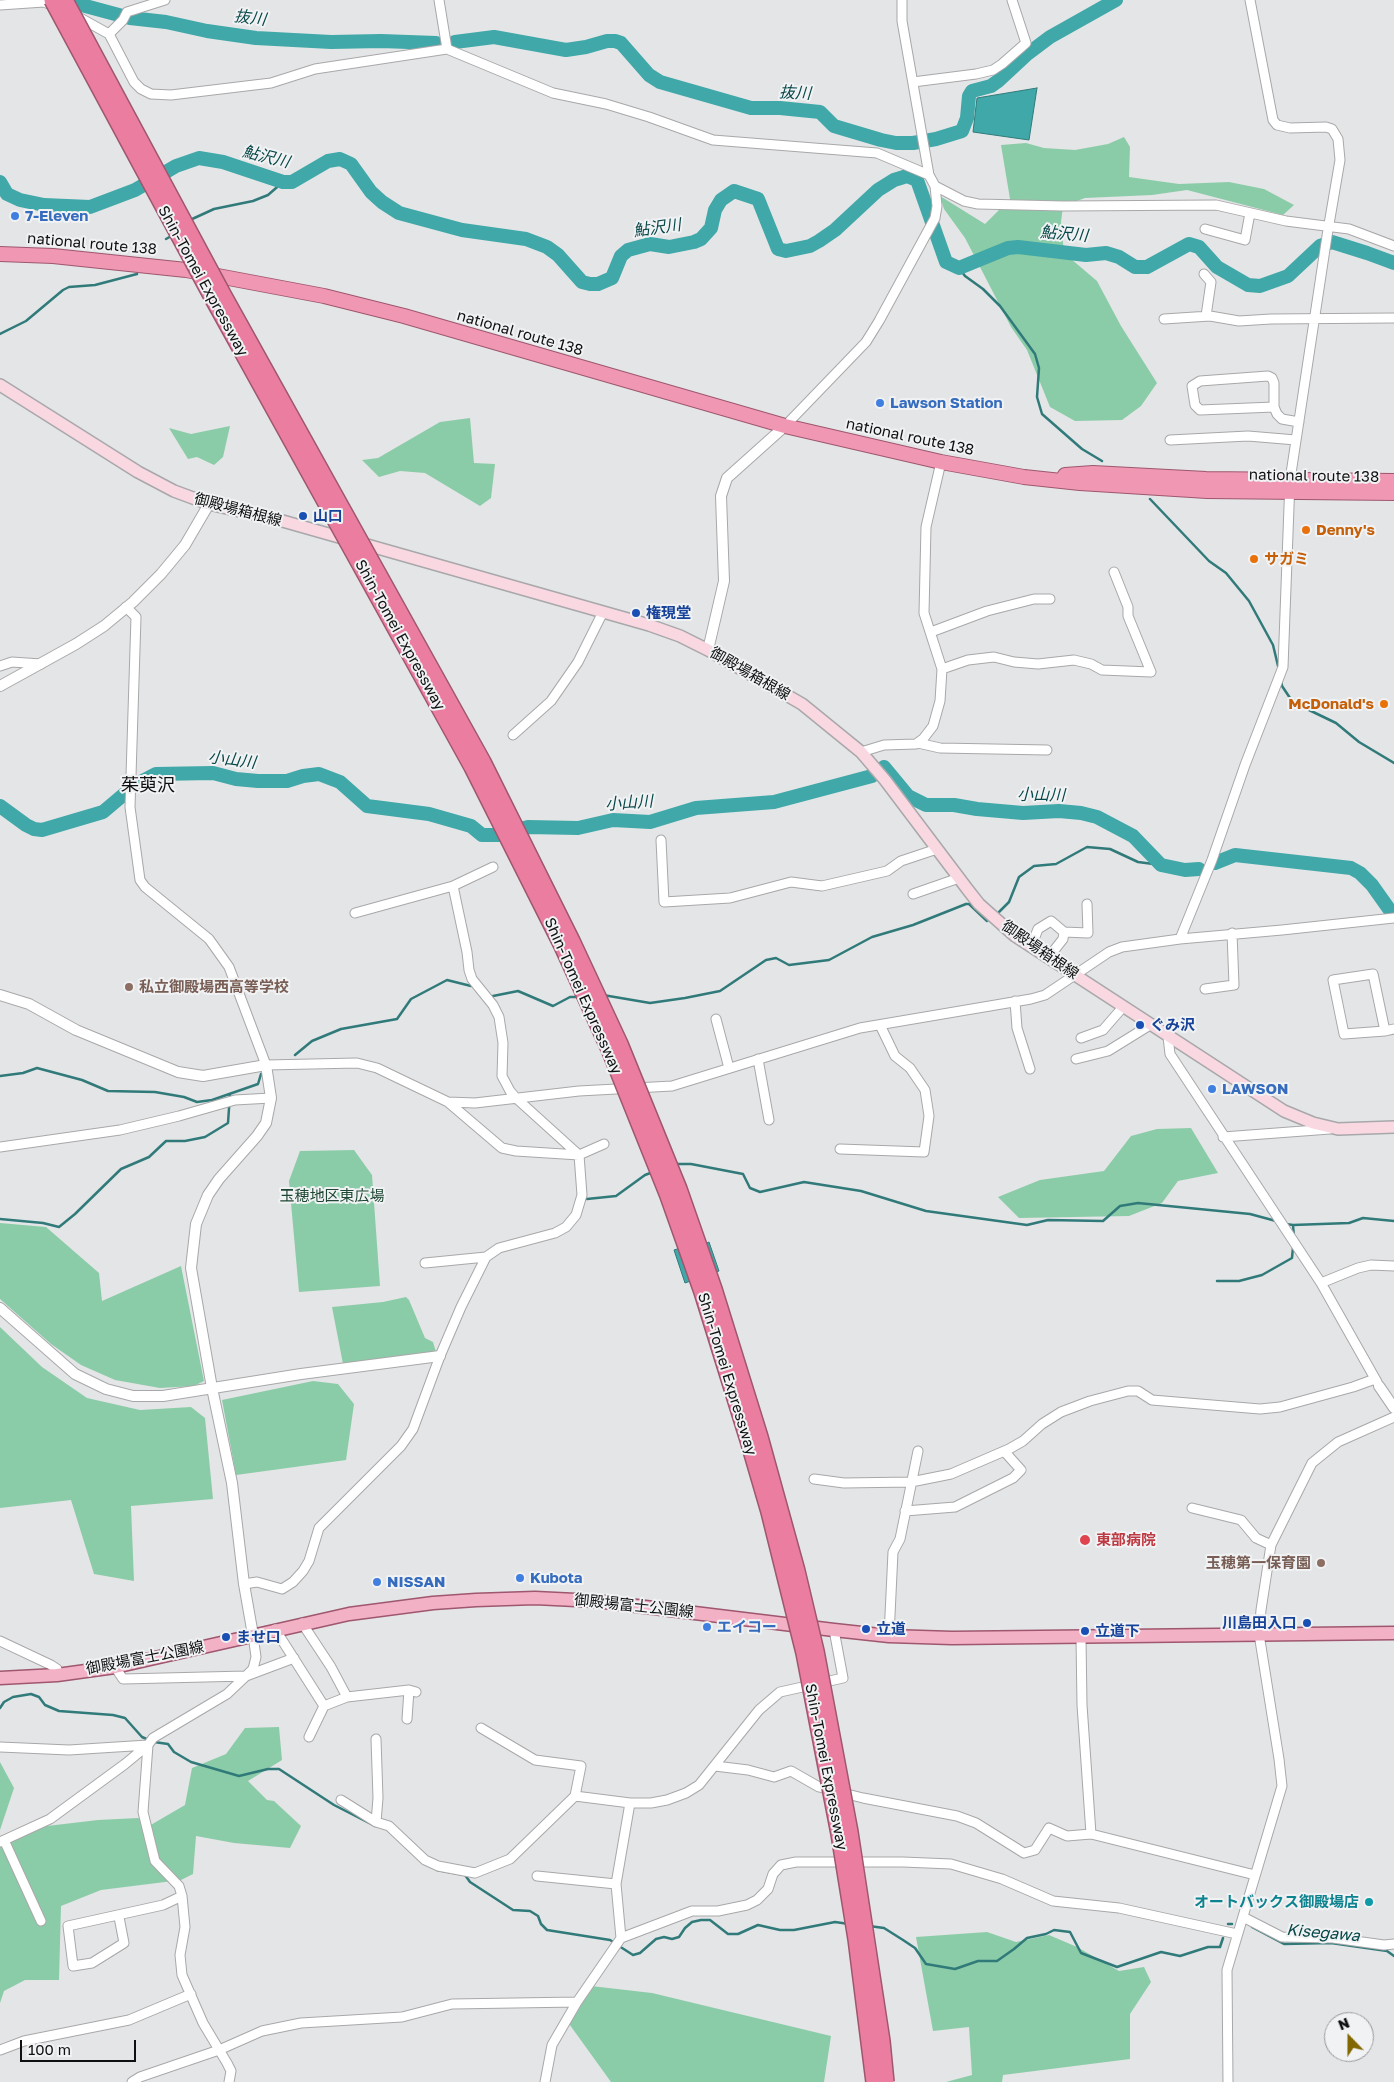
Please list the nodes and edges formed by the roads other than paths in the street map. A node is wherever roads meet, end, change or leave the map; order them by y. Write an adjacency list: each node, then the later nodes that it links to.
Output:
1 (65, 0): 155 (highway, Shin-Tomei Expressway, bridge)
2 (164, 0): 9 (street)
3 (439, 0): 10 (street)
4 (902, 0): 11 (street)
5 (1012, 0): 11 (street)
6 (1250, 0): 15 (street)
7 (43, 1): 8 (street); 9 (street); 154 (highway, Shin-Tomei Expressway, bridge)
8 (0, 5)
9 (109, 34): 10 (street)
10 (447, 50): 12 (street)
11 (913, 82): 12 (street)
12 (929, 175): 13 (street)
13 (935, 186): 14 (street); 27 (street)
14 (1250, 213): 15 (street); 16 (street)
15 (1328, 225): 17 (street); 23 (street)
16 (1205, 228)
17 (1394, 246)
18 (0, 254): 27 (highway, national route 138)
19 (1204, 274): 20 (street)
20 (1206, 316): 22 (street); 23 (street)
21 (1394, 318): 23 (street)
22 (1164, 319)
23 (1314, 319): 26 (street)
24 (0, 385): 34 (main road, 御殿場箱根線)
25 (1274, 407): 25 (street); 26 (street)
26 (1299, 422): 29 (street)
27 (785, 426): 30 (highway, national route 138); 40 (street)
28 (1170, 440): 29 (street)
29 (1296, 440): 32 (street)
30 (941, 462): 32 (highway, national route 138); 39 (street)
31 (1394, 481): 32 (highway, national route 138)
32 (1290, 486): 33 (highway, national route 138); 60 (street)
33 (1394, 493)
34 (209, 504): 37 (street); 38 (main road, 御殿場箱根線)
35 (1114, 572): 43 (street)
36 (1050, 599): 39 (street)
37 (126, 607): 41 (street); 76 (street)
38 (603, 612): 40 (main road, 御殿場箱根線); 45 (street)
39 (931, 632): 43 (street)
40 (708, 650): 48 (main road, 御殿場箱根線)
41 (42, 664): 42 (street); 44 (street)
42 (0, 666)
43 (942, 669): 46 (street)
44 (0, 686)
45 (513, 735)
46 (918, 743): 47 (street); 48 (street)
47 (1048, 750)
48 (861, 752): 50 (main road, 御殿場箱根線)
49 (661, 840): 50 (street)
50 (937, 848): 52 (main road, 御殿場箱根線)
51 (493, 867): 53 (street)
52 (959, 878): 54 (street); 61 (main road, 御殿場箱根線)
53 (453, 886): 56 (street); 80 (street)
54 (914, 894)
55 (1087, 904): 58 (street)
56 (356, 913)
57 (1392, 918): 59 (street)
58 (1064, 932): 61 (street); 62 (street)
59 (1232, 933): 60 (street); 64 (street)
60 (1180, 939): 63 (street)
61 (1030, 947): 62 (main road, 御殿場箱根線)
62 (1048, 958): 63 (main road, 御殿場箱根線)
63 (1075, 975): 66 (street); 67 (main road, 御殿場箱根線)
64 (1206, 989)
65 (0, 995): 76 (street)
66 (1015, 1001): 69 (street); 78 (street)
67 (1123, 1007): 70 (main road, 御殿場箱根線); 73 (street)
68 (716, 1019): 77 (street)
69 (880, 1025): 74 (street); 88 (street)
70 (1150, 1025): 72 (main road, 御殿場箱根線); 75 (street)
71 (1389, 1030): 71 (street)
72 (1168, 1037): 84 (main road, 御殿場箱根線); 85 (street)
73 (1080, 1038)
74 (758, 1059): 77 (street); 82 (street)
75 (1076, 1059)
76 (266, 1065): 79 (street); 81 (street)
77 (729, 1068): 80 (street)
78 (1030, 1069)
79 (271, 1098): 87 (street); 97 (street)
80 (516, 1098): 81 (street); 89 (street)
81 (448, 1102): 89 (street)
82 (769, 1120)
83 (1394, 1127): 84 (main road, 御殿場箱根線)
84 (1338, 1128): 85 (street)
85 (1223, 1137): 93 (street)
86 (604, 1144): 89 (street)
87 (0, 1147)
88 (840, 1149)
89 (579, 1155): 90 (street)
90 (486, 1257): 91 (street); 95 (street)
91 (425, 1262)
92 (1394, 1266): 93 (street)
93 (1321, 1283): 96 (street)
94 (0, 1308): 97 (street)
95 (440, 1356): 97 (street); 107 (street)
96 (1377, 1382): 98 (street); 101 (street)
97 (212, 1388): 107 (street)
98 (1394, 1408)
99 (1394, 1417): 106 (street)
100 (918, 1451): 103 (street)
101 (1004, 1451): 103 (street); 105 (street)
102 (814, 1479): 103 (street)
103 (911, 1482): 105 (street)
104 (1192, 1508): 106 (street)
105 (905, 1511): 114 (street)
106 (1271, 1545): 112 (street)
107 (244, 1584): 113 (street)
108 (302, 1623): 109 (main road, 御殿場富士公園線); 110 (main road, 御殿場富士公園線); 122 (street)
109 (276, 1629): 113 (main road, 御殿場富士公園線); 117 (street)
110 (834, 1630): 114 (main road, 御殿場富士公園線); 130 (street)
111 (1394, 1633): 112 (main road, 御殿場富士公園線)
112 (1259, 1634): 115 (main road, 御殿場富士公園線); 137 (street)
113 (253, 1635): 118 (main road, 御殿場富士公園線); 120 (street)
114 (889, 1636): 115 (main road, 御殿場富士公園線)
115 (1081, 1638): 135 (street)
116 (0, 1641): 119 (street)
117 (294, 1658): 120 (street); 123 (street)
118 (115, 1666): 119 (main road, 御殿場富士公園線); 120 (street)
119 (57, 1675): 121 (main road, 御殿場富士公園線)
120 (246, 1676): 128 (street)
121 (0, 1678)
122 (347, 1697): 123 (street); 124 (street)
123 (324, 1706): 126 (street)
124 (407, 1719)
125 (481, 1728): 131 (street)
126 (309, 1737)
127 (376, 1740): 134 (street)
128 (148, 1744): 129 (street); 136 (street); 140 (street)
129 (0, 1747)
130 (715, 1766): 133 (street); 135 (street)
131 (575, 1796): 133 (street); 134 (street)
132 (341, 1800): 134 (street)
133 (630, 1803): 139 (street)
134 (376, 1822)
135 (1091, 1834): 137 (street)
136 (2, 1841): 143 (street)
137 (1255, 1875): 142 (street)
138 (538, 1876): 139 (street)
139 (616, 1884): 145 (street)
140 (182, 1896): 141 (street); 147 (street)
141 (119, 1916): 141 (street)
142 (1242, 1917): 144 (street); 146 (street)
143 (41, 1921)
144 (1237, 1934): 145 (street); 156 (street)
145 (620, 1938): 148 (street)
146 (1394, 1944)
147 (191, 1994): 149 (street); 150 (street)
148 (577, 2002): 150 (street); 153 (street)
149 (0, 2050)
150 (219, 2050): 151 (street); 152 (street)
151 (132, 2082)
152 (229, 2082)
153 (545, 2082)
154 (874, 2082)
155 (886, 2082)
156 (1228, 2082)

